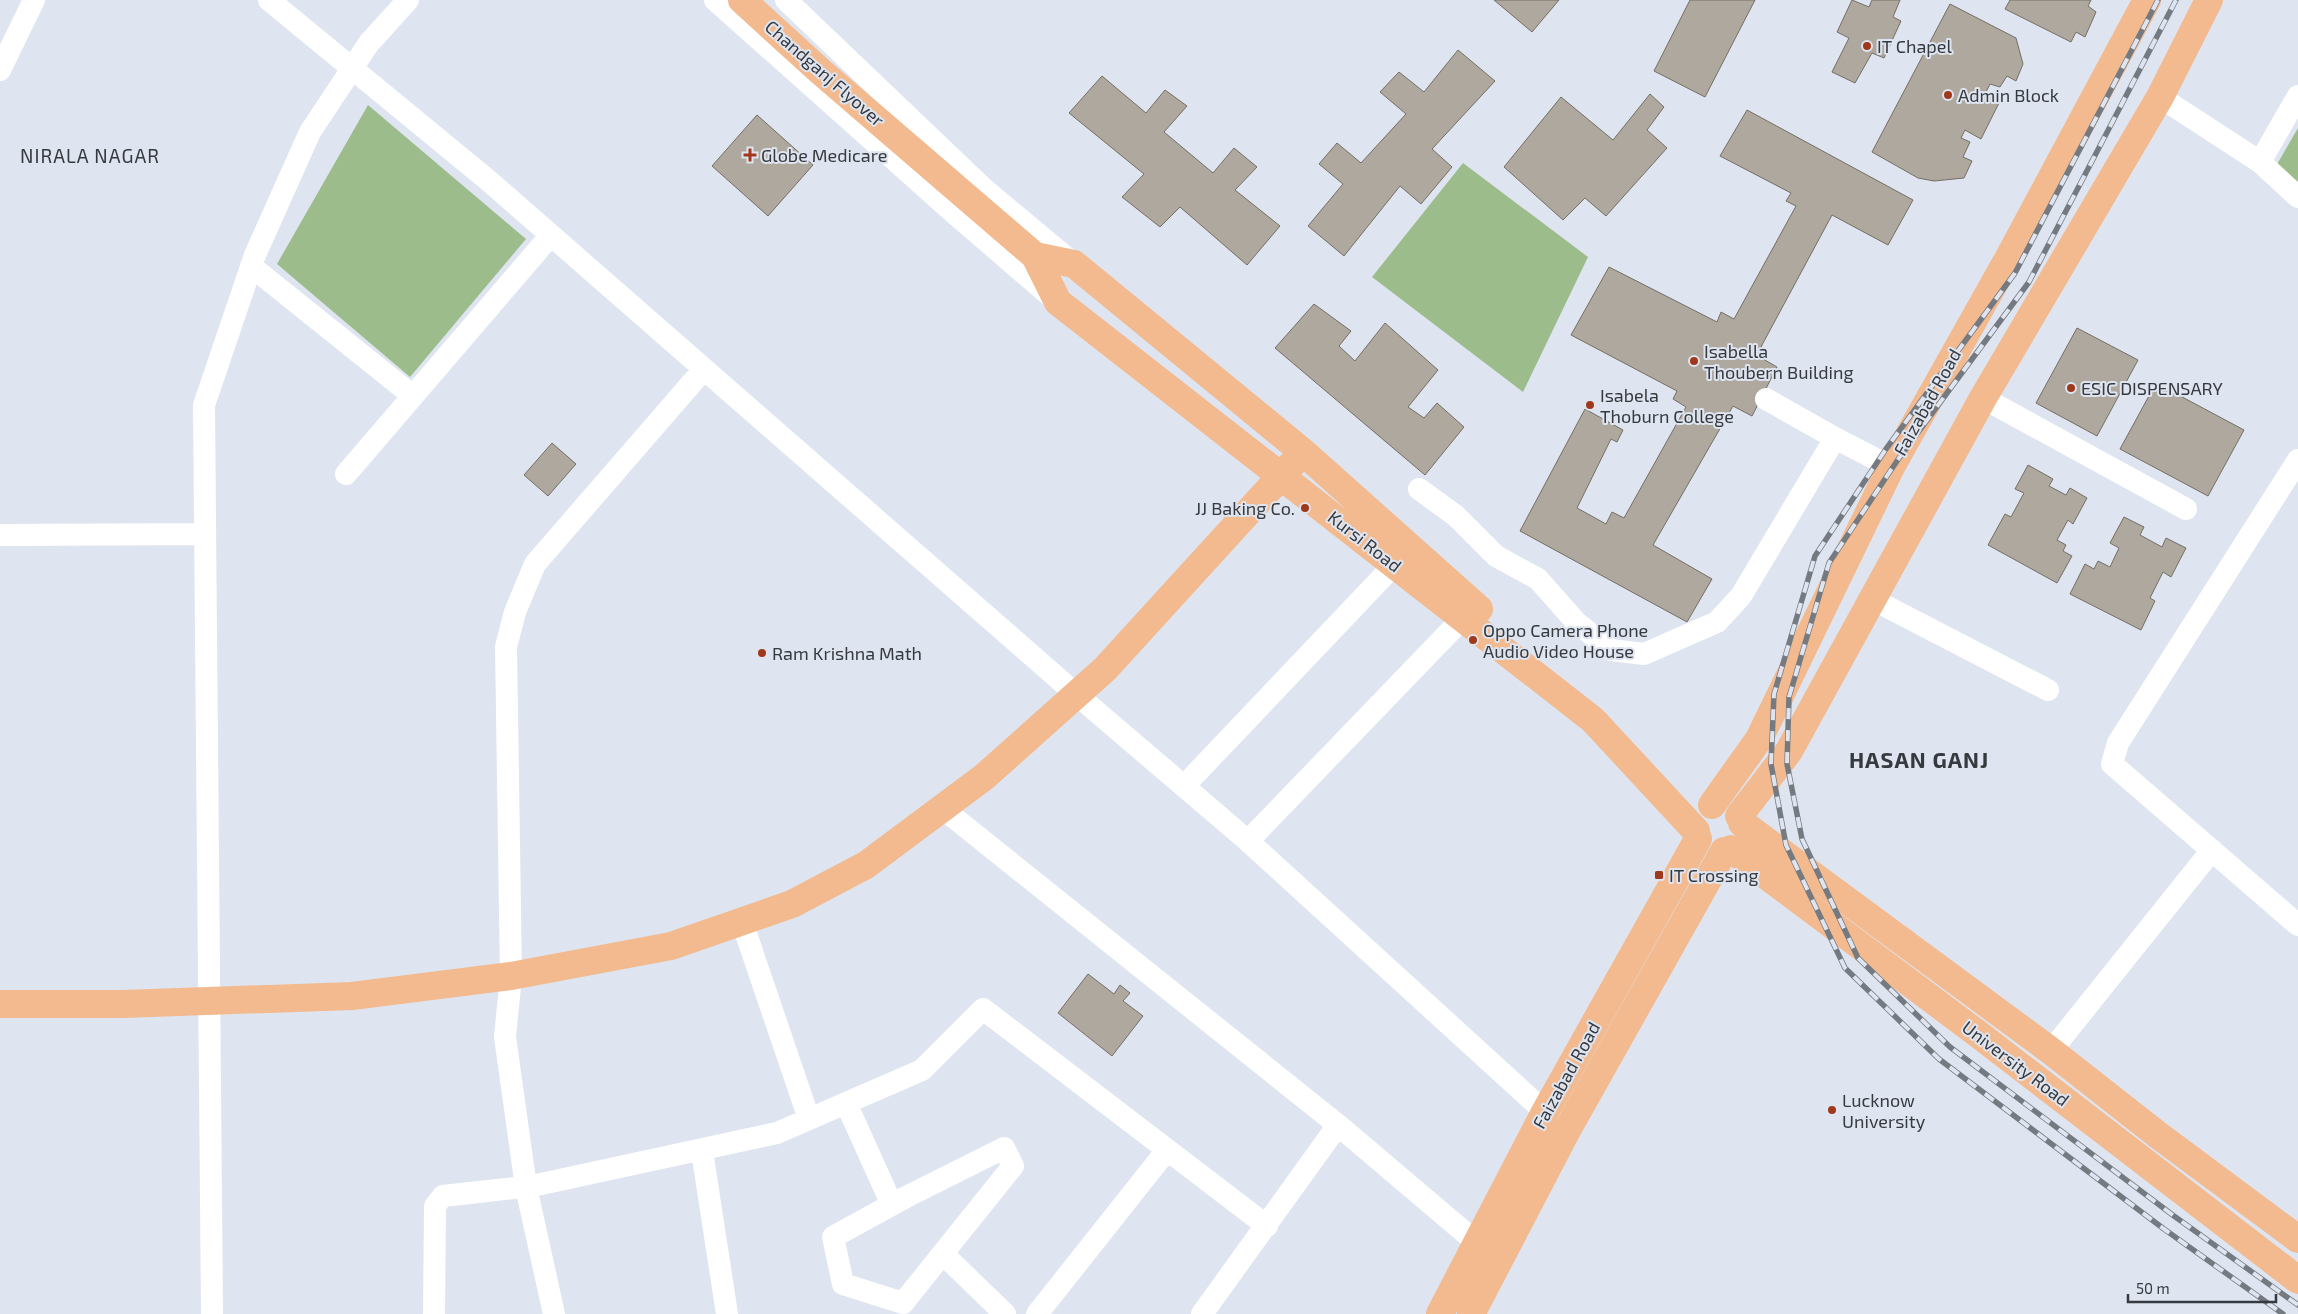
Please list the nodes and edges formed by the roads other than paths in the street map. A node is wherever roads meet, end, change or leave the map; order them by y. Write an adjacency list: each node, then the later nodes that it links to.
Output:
1 (34, 0): 9 (street)
2 (269, 0): 10 (street)
3 (408, 0): 10 (street)
4 (715, 0): 20 (street)
5 (742, 0): 15 (main road, Chandganj Flyover)
6 (786, 0): 18 (street)
7 (2147, 0): 28 (main road, Faizabad Road)
8 (2209, 0): 12 (main road)
9 (1, 64)
10 (353, 68): 16 (street); 19 (street)
11 (2298, 96): 13 (street)
12 (2160, 97): 13 (street); 23 (main road)
13 (2260, 162): 14 (street)
14 (2298, 197)
15 (998, 225): 17 (main road, Kursi Road)
16 (551, 235): 21 (street); 22 (street)
17 (1035, 256): 18 (main road, Kursi Road); 20 (main road, Kursi Road)
18 (1074, 264): 26 (main road, Kursi Road)
19 (251, 266): 22 (street); 33 (street)
20 (1058, 302): 30 (main road, Kursi Road)
21 (704, 369): 39 (street); 49 (street)
22 (413, 396): 29 (street)
23 (1983, 398): 32 (street); 36 (main road)
24 (1766, 399): 25 (street)
25 (1835, 438): 28 (street); 31 (street)
26 (1303, 452): 30 (main road); 43 (main road, Kursi Road)
27 (2298, 460): 46 (street)
28 (1892, 466): 43 (main road, Faizabad Road)
29 (346, 474)
30 (1282, 475): 35 (main road, Kursi Road); 39 (main road)
31 (1419, 489)
32 (2186, 510)
33 (205, 534): 34 (street); 50 (street)
34 (0, 535)
35 (1395, 564): 37 (main road, Kursi Road); 40 (street)
36 (1872, 599): 38 (street); 42 (main road)
37 (1463, 618): 43 (main road, Kursi Road); 44 (street)
38 (2048, 690)
39 (1077, 695): 40 (street); 41 (main road)
40 (1184, 786): 44 (street)
41 (942, 808): 47 (main road); 56 (street)
42 (1741, 819): 43 (main road); 45 (main road); 52 (main road, University Road)
43 (1702, 821): 45 (main road); 54 (main road, Faizabad Road)
44 (1248, 841): 54 (street)
45 (1727, 850): 57 (main road, Faizabad Road); 67 (main road, University Road)
46 (2212, 850): 48 (street); 52 (street)
47 (742, 922): 49 (main road); 55 (street)
48 (2298, 925)
49 (511, 976): 50 (main road); 60 (street)
50 (209, 1001): 51 (main road); 68 (street)
51 (0, 1004)
52 (2051, 1051): 63 (main road, University Road)
53 (846, 1103): 55 (street); 58 (street); 61 (street)
54 (1545, 1112): 57 (street); 64 (main road, Faizabad Road)
55 (809, 1119): 59 (street)
56 (1338, 1125): 62 (street); 64 (street)
57 (1566, 1132): 66 (main road, Faizabad Road)
58 (1167, 1150): 62 (street); 73 (street)
59 (702, 1151): 60 (street); 71 (street)
60 (526, 1187): 69 (street); 70 (street)
61 (892, 1205): 65 (street); 65 (street)
62 (1267, 1226): 74 (street)
63 (2298, 1238)
64 (1477, 1244): 66 (street); 75 (main road, Faizabad Road)
65 (943, 1254): 72 (street)
66 (1498, 1261): 76 (main road, Faizabad Road)
67 (2298, 1280)
68 (212, 1314)
69 (434, 1314)
70 (554, 1314)
71 (727, 1314)
72 (1005, 1314)
73 (1037, 1314)
74 (1202, 1314)
75 (1440, 1314)
76 (1471, 1314)

